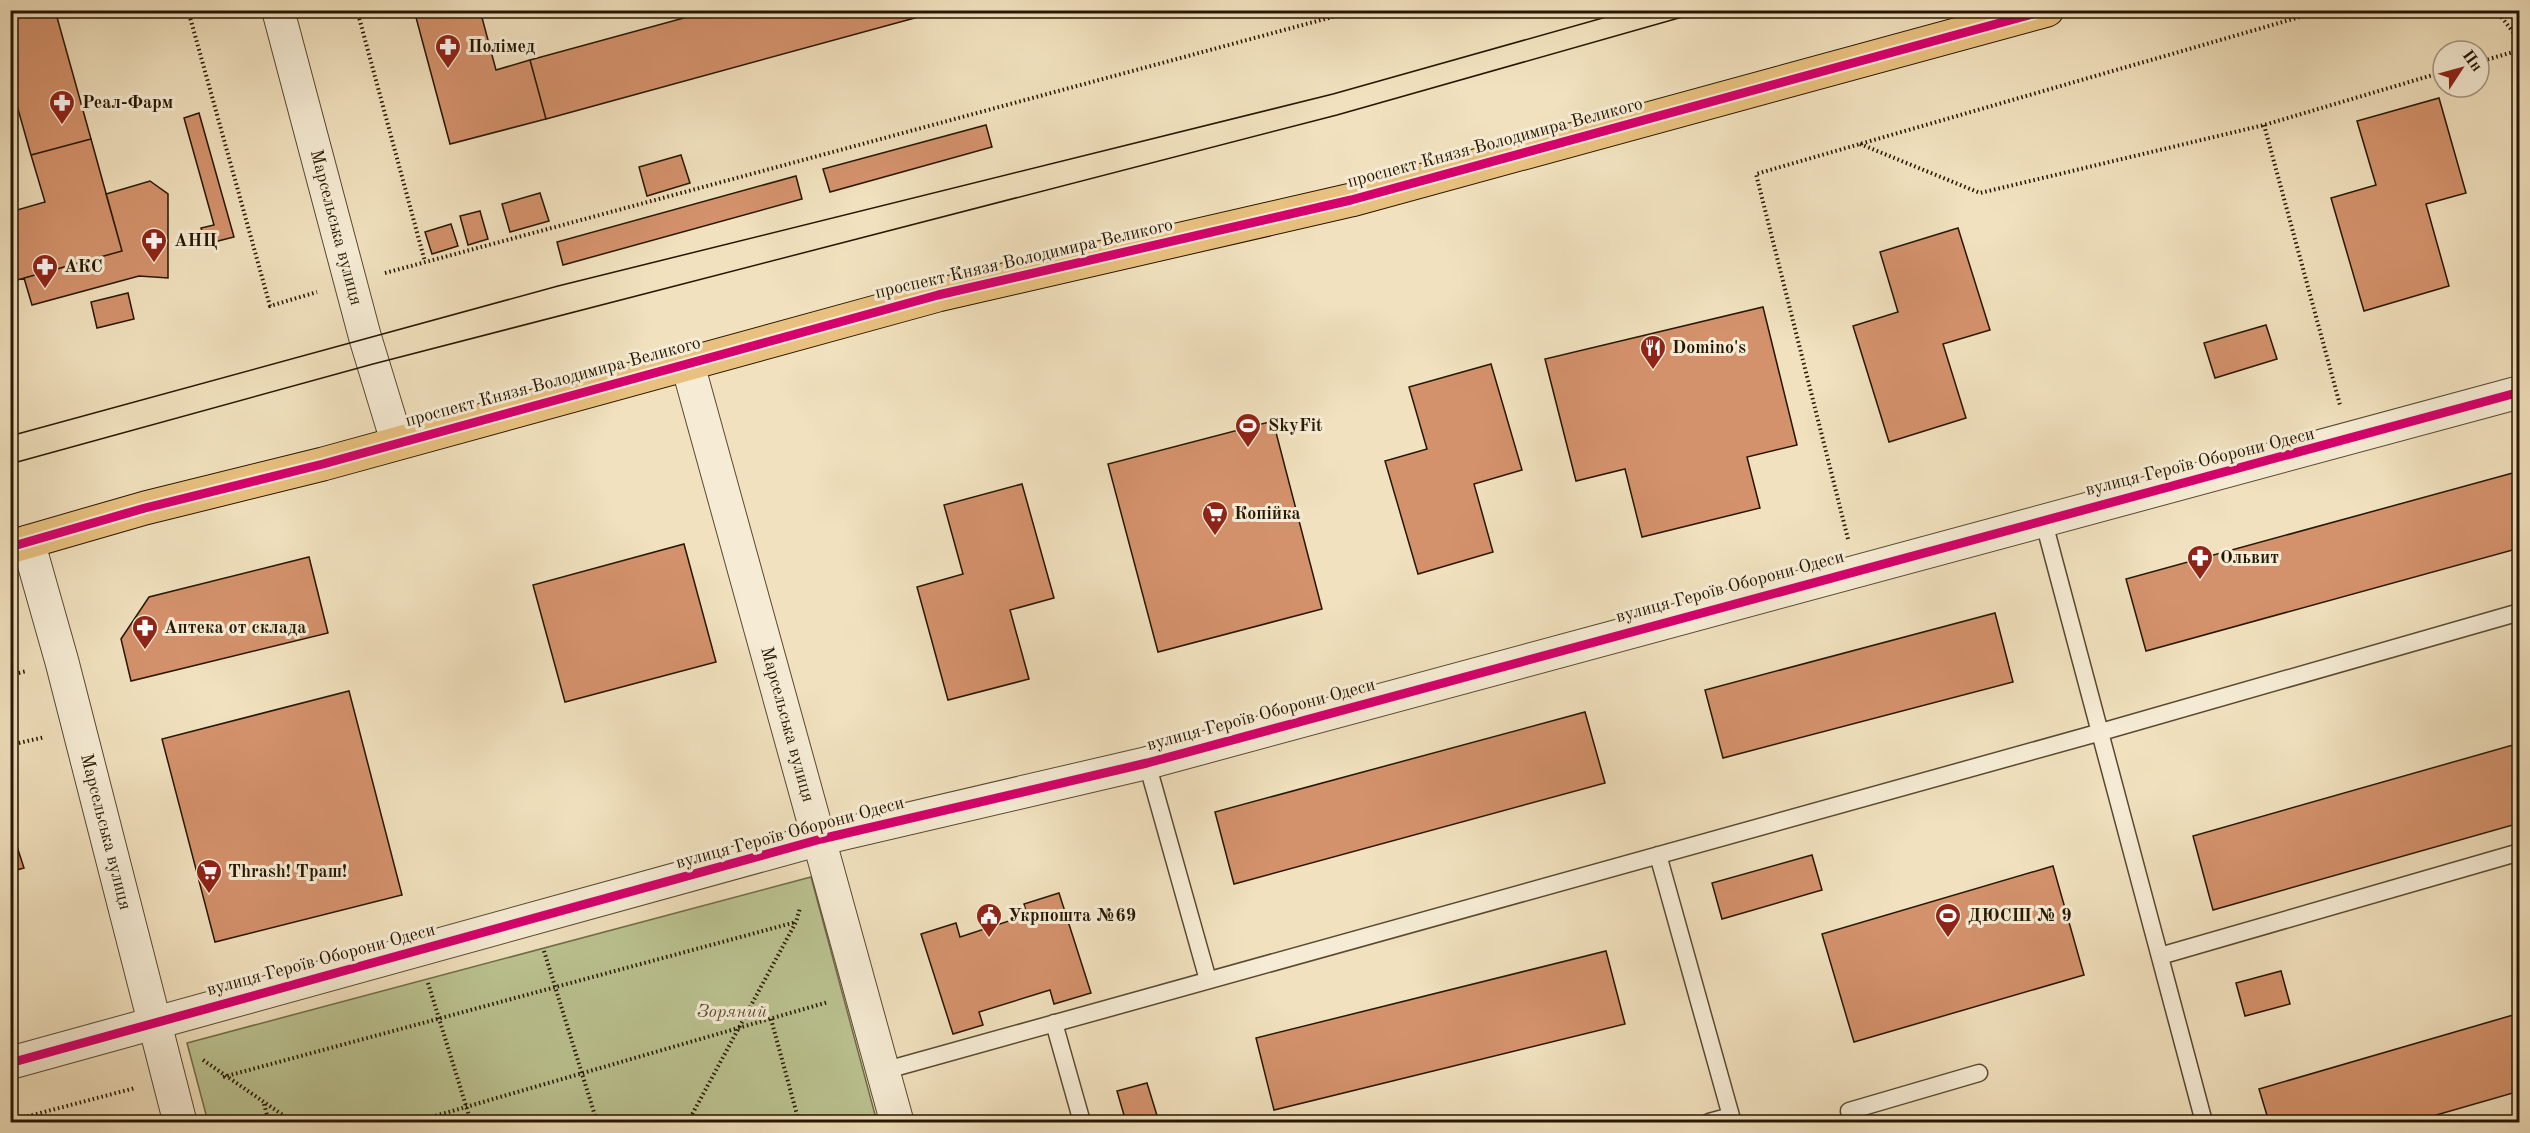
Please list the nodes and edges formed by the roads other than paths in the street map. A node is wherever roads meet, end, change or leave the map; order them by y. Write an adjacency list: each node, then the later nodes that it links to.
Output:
1 (278, 10): 5 (street, Марсельська вулиця)
2 (2047, 10): 3 (main road, проспект Князя Володимира Великого)
3 (687, 362): 5 (main road, проспект Князя Володимира Великого); 11 (street, Марсельська вулиця)
4 (2520, 392): 6 (street, вулиця Героїв Оборони Одеси)
5 (397, 442): 7 (main road, проспект Князя Володимира Великого)
6 (2043, 519): 9 (lane); 10 (street, вулиця Героїв Оборони Одеси)
7 (19, 545): 16 (street, Марсельська вулиця)
8 (2520, 612): 9 (lane)
9 (2100, 732): 13 (lane); 14 (lane)
10 (1147, 763): 11 (street, вулиця Героїв Оборони Одеси); 15 (lane)
11 (821, 839): 16 (street, вулиця Героїв Оборони Одеси); 19 (street, Марсельська вулиця)
12 (2520, 852): 14 (lane)
13 (1658, 855): 15 (lane); 24 (lane)
14 (2160, 956): 26 (lane)
15 (1208, 980): 17 (lane)
16 (155, 1023): 18 (street, вулиця Героїв Оборони Одеси); 21 (street, Марсельська вулиця)
17 (1054, 1023): 19 (lane); 23 (lane)
18 (10, 1063)
19 (883, 1071): 22 (street, Марсельська вулиця)
20 (1979, 1073): 25 (lane)
21 (180, 1122)
22 (897, 1122)
23 (1082, 1122)
24 (1709, 1122)
25 (1852, 1122)
26 (2204, 1122)

